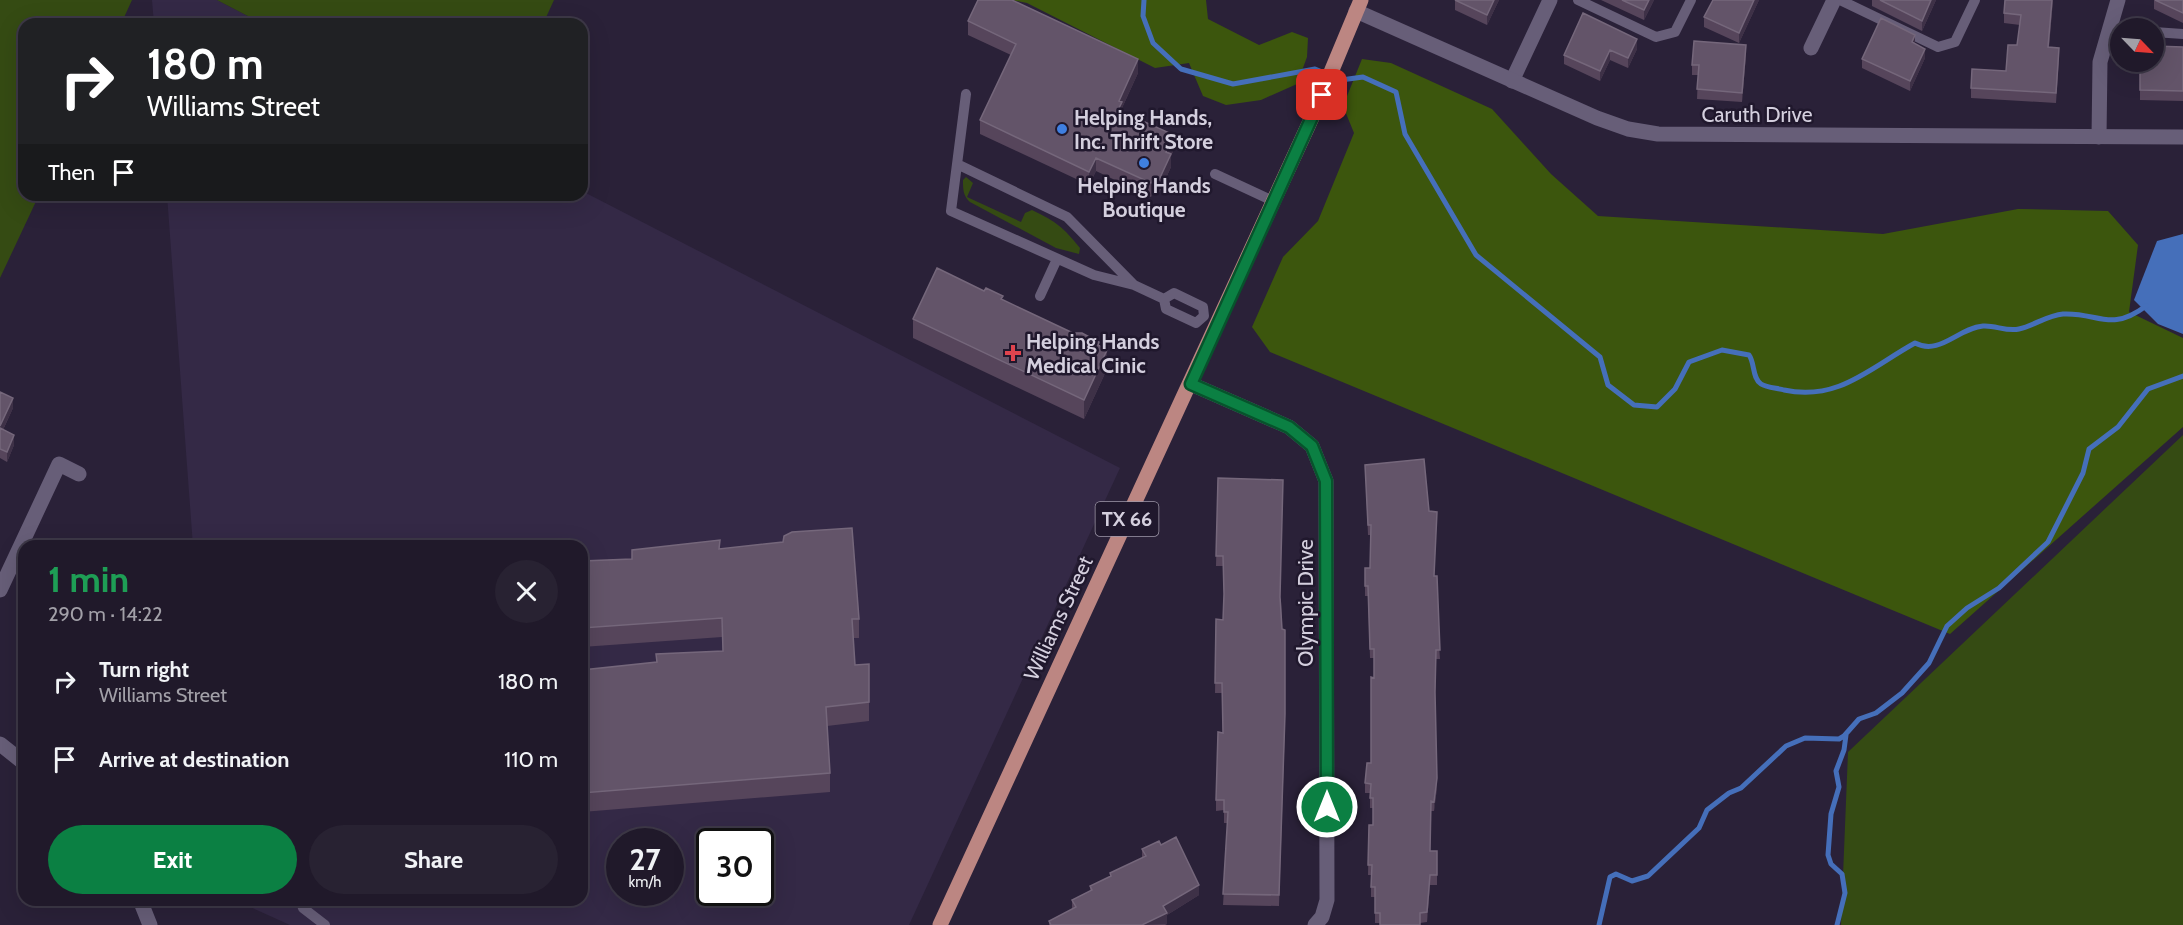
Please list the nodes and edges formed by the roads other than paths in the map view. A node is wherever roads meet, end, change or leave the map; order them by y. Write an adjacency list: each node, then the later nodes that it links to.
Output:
1 (1550, 0): 14 (street)
2 (1578, 0): 3 (lane)
3 (1691, 0)
4 (1834, 0): 13 (street)
5 (1840, 0): 6 (lane)
6 (1975, 0)
7 (2118, 0): 9 (street)
8 (1358, 6): 14 (street, Caruth Drive); 20 (main road, Williams Street / TX 66)
9 (2116, 18)
10 (2164, 33): 11 (lane)
11 (2183, 34)
12 (2110, 38): 16 (street)
13 (1811, 48)
14 (1512, 81): 16 (street, Caruth Drive)
15 (966, 94): 18 (lane)
16 (2099, 137): 17 (street, Caruth Drive)
17 (2183, 137)
18 (957, 164): 21 (lane); 22 (lane)
19 (1215, 174): 20 (lane)
20 (1273, 201): 25 (main road, Williams Street / TX 66)
21 (1057, 259): 22 (lane); 23 (lane)
22 (1134, 285): 24 (lane)
23 (1040, 296)
24 (1168, 300): 25 (lane); 25 (lane)
25 (1211, 320): 26 (main road, Williams Street / TX 66)
26 (1191, 384): 37 (main road, Williams Street / TX 66); 38 (street, Olympic Drive)
27 (79, 474): 28 (street)
28 (23, 540)
29 (18, 552): 30 (street)
30 (0, 590)
31 (0, 744): 32 (street)
32 (18, 758)
33 (142, 906): 35 (street)
34 (302, 906): 36 (lane)
35 (150, 925)
36 (325, 925)
37 (940, 925)
38 (1315, 925)

